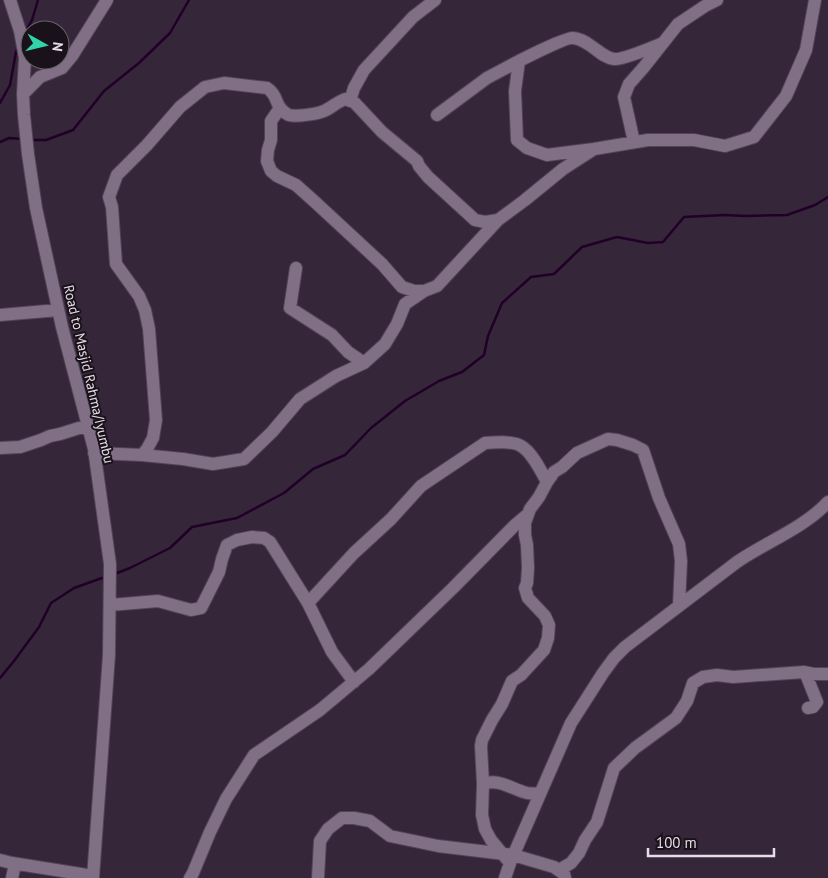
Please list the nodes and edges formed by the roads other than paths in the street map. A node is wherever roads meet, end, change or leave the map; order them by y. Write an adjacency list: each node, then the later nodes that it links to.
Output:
1 (10, 0): 8 (street, Road to Masjid Rahma/Iyumbu)
2 (107, 0): 8 (street)
3 (435, 0): 9 (street)
4 (717, 0): 6 (street)
5 (815, 0): 12 (street)
6 (663, 43): 7 (street); 12 (street)
7 (520, 61): 11 (street); 13 (street)
8 (23, 94): 19 (street, Road to Masjid Rahma/Iyumbu)
9 (350, 100): 10 (street); 14 (street)
10 (280, 108): 16 (street); 25 (street)
11 (437, 115)
12 (634, 142): 13 (street)
13 (594, 150): 14 (street)
14 (498, 220): 17 (street)
15 (296, 268): 21 (street)
16 (402, 287): 17 (street); 18 (street)
17 (424, 291): 18 (street)
18 (405, 304): 21 (street)
19 (58, 310): 20 (street); 22 (street, Road to Masjid Rahma/Iyumbu)
20 (0, 315)
21 (364, 363): 25 (street)
22 (88, 428): 23 (street); 24 (street, Road to Masjid Rahma/Iyumbu)
23 (0, 448)
24 (94, 453): 25 (street); 30 (street, Road to Masjid Rahma/Iyumbu)
25 (142, 455)
26 (547, 482): 28 (street); 29 (street); 31 (street)
27 (828, 502): 31 (street)
28 (528, 514): 34 (street); 36 (street)
29 (308, 603): 30 (street); 34 (street)
30 (110, 606): 42 (street, Road to Masjid Rahma/Iyumbu)
31 (679, 606): 37 (street)
32 (814, 674): 33 (street); 35 (street); 41 (street)
33 (828, 674)
34 (354, 682): 44 (street)
35 (808, 708)
36 (483, 784): 37 (street); 38 (street)
37 (540, 794): 38 (street)
38 (508, 857): 41 (street); 45 (street); 46 (street)
39 (0, 860): 40 (street)
40 (15, 864): 42 (street); 43 (street)
41 (562, 874)
42 (93, 877)
43 (12, 878)
44 (190, 878)
45 (318, 878)
46 (505, 878)

